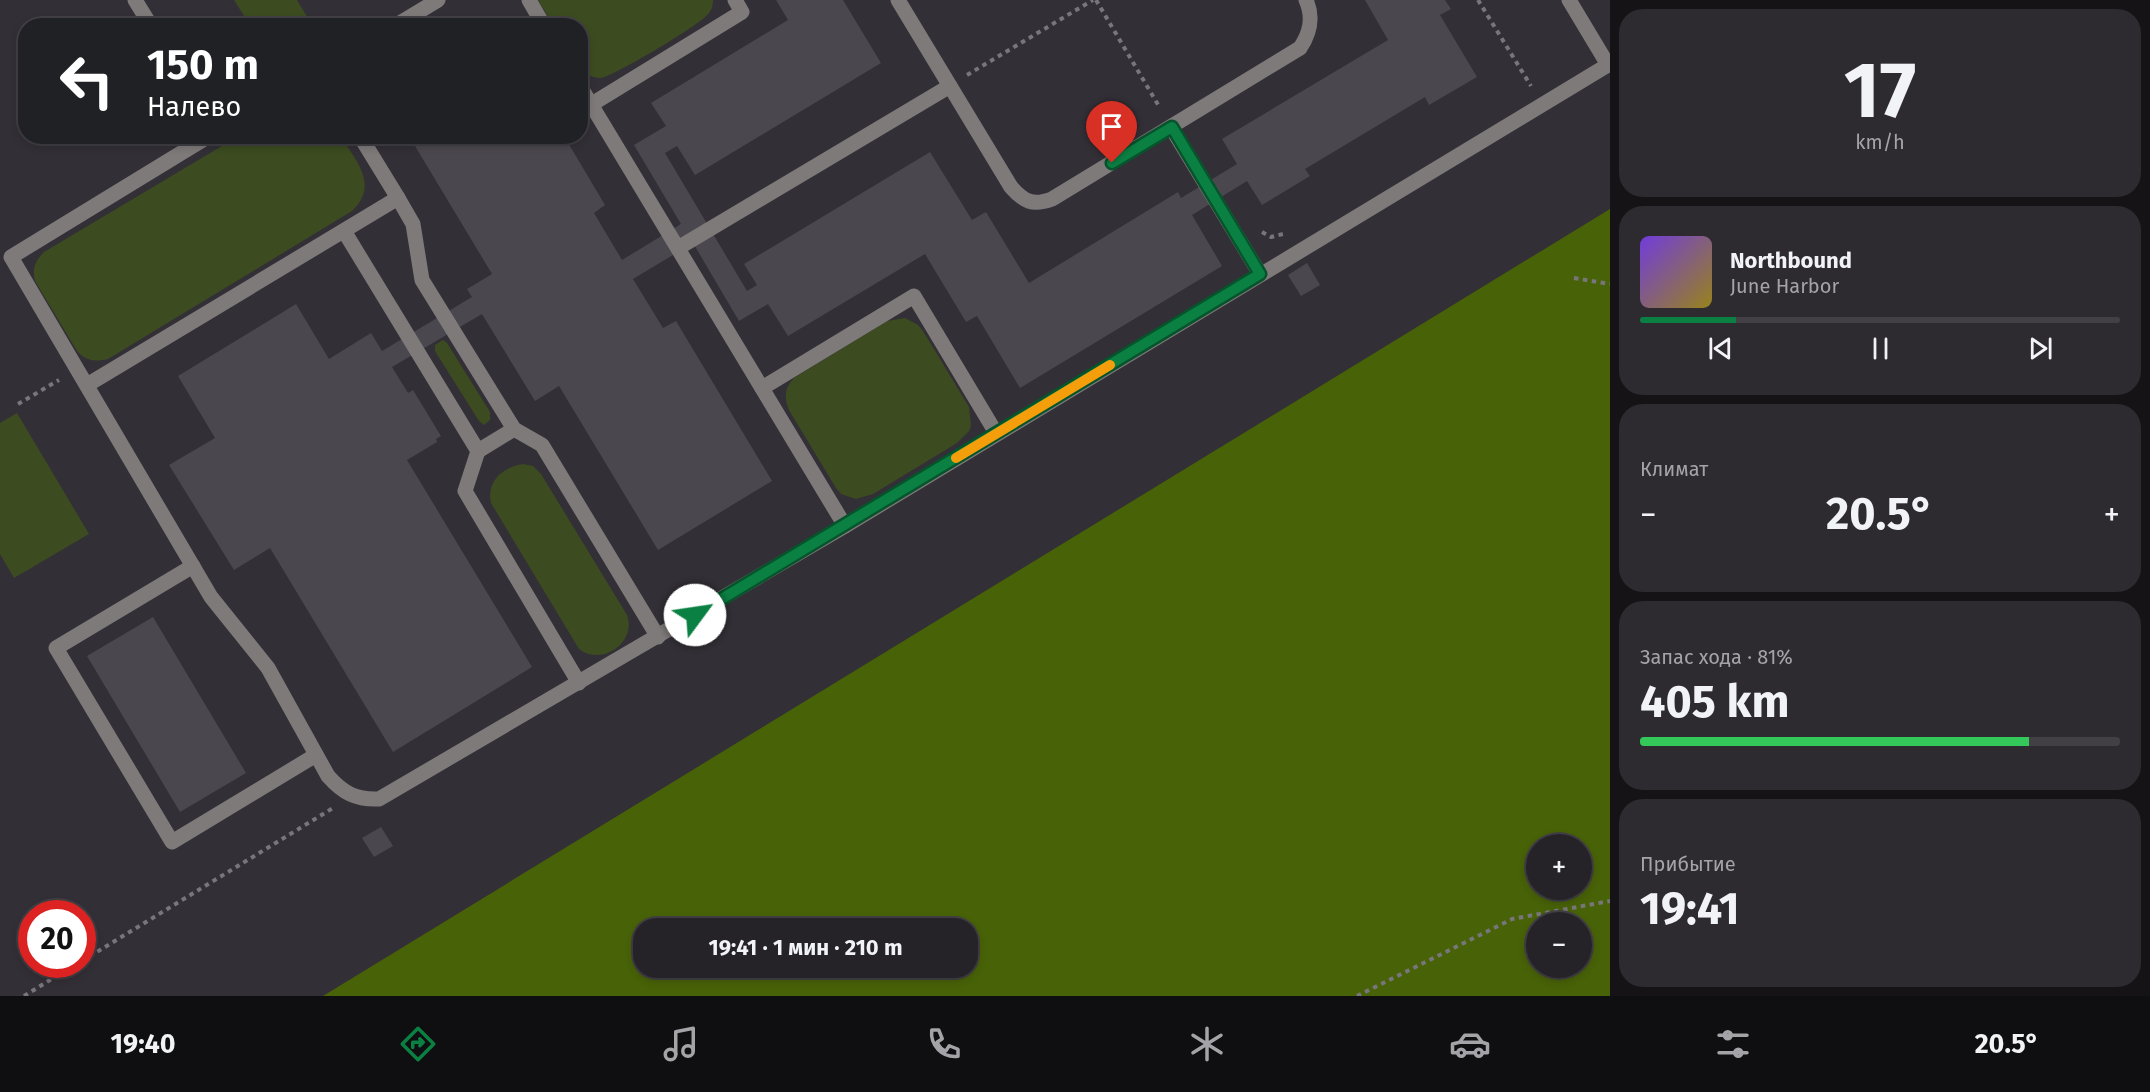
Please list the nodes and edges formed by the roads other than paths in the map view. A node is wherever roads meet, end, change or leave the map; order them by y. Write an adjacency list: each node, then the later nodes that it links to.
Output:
1 (135, 0): 8 (lane)
2 (438, 0): 9 (lane)
3 (529, 0): 10 (lane)
4 (735, 0): 13 (lane)
5 (898, 0): 11 (lane)
6 (1306, 0): 14 (lane)
7 (1569, 0): 20 (lane)
8 (145, 18)
9 (408, 18)
10 (539, 18)
11 (950, 86): 14 (lane); 19 (lane)
12 (588, 99): 13 (lane)
13 (591, 104): 19 (lane)
14 (1172, 127): 20 (lane)
15 (196, 144): 21 (lane)
16 (365, 144): 17 (lane)
17 (398, 198): 18 (lane); 23 (lane)
18 (344, 231): 21 (lane); 25 (lane)
19 (678, 248): 22 (lane)
20 (1260, 274): 24 (lane)
21 (87, 385): 27 (lane)
22 (762, 388): 24 (lane); 26 (lane)
23 (514, 429): 25 (lane); 28 (lane)
24 (996, 434): 26 (lane)
25 (478, 451): 29 (lane)
26 (845, 526): 28 (lane)
27 (194, 566): 30 (lane); 30 (lane)
28 (657, 637): 29 (lane)
29 (579, 683): 30 (lane)
30 (316, 755)

